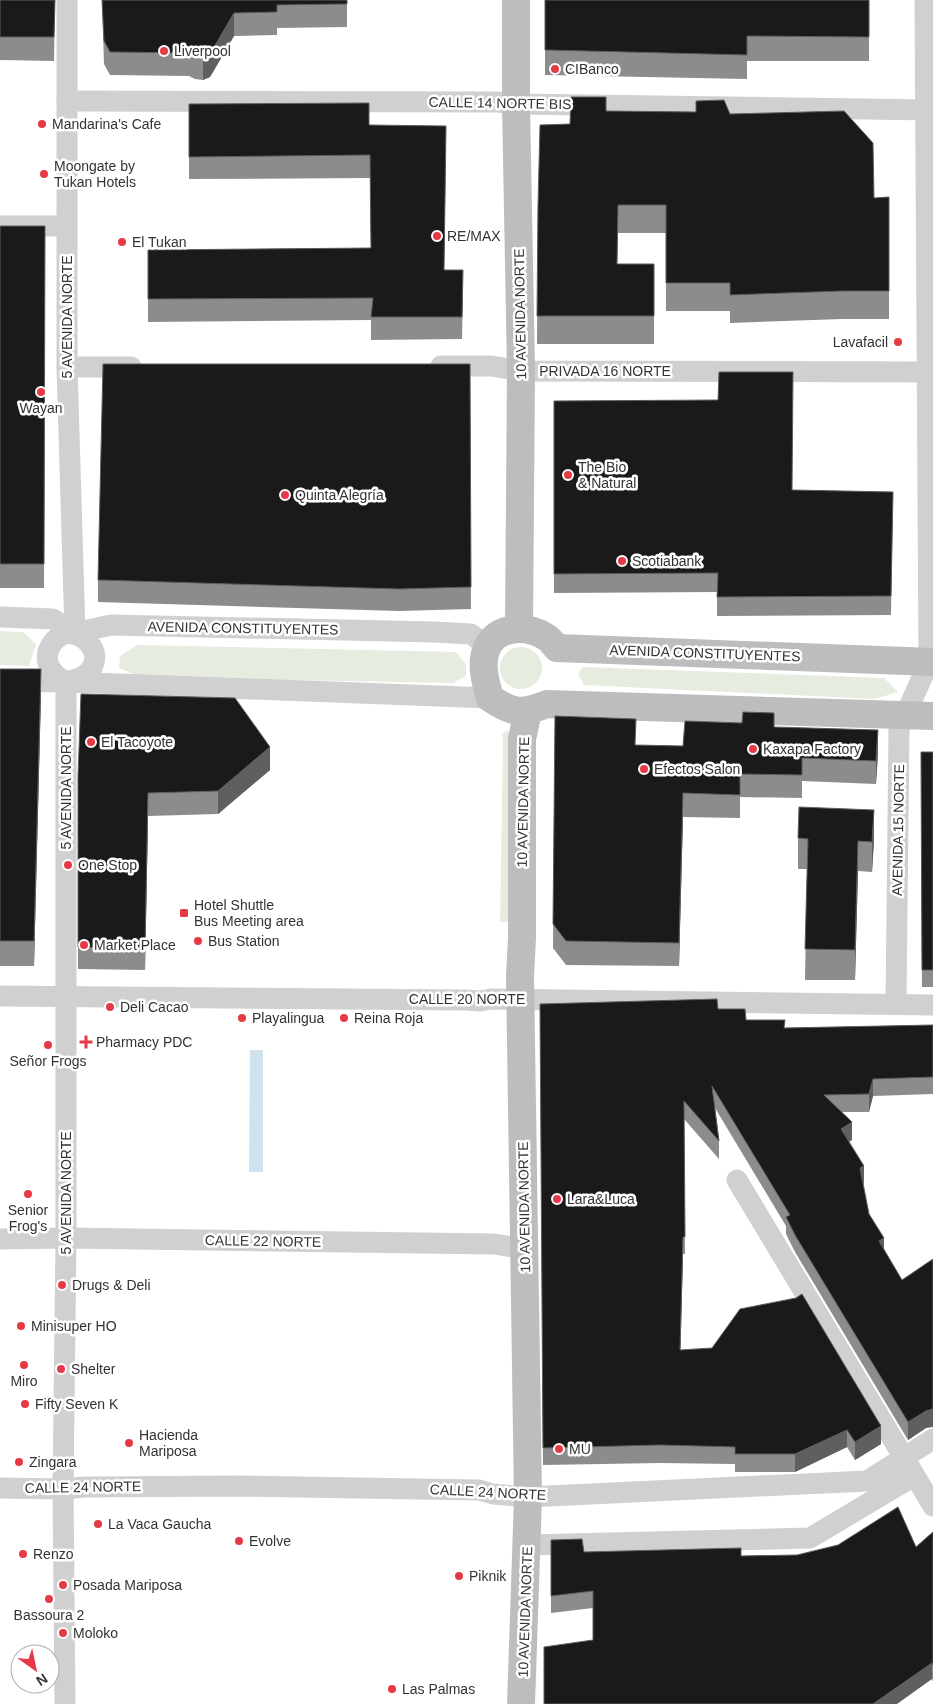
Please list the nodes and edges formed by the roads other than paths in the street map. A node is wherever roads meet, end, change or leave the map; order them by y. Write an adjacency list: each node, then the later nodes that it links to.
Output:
1 (67, 0): 4 (street, 5 AVENIDA NORTE)
2 (516, 0): 5 (street, 10 AVENIDA NORTE)
3 (925, 0): 6 (street)
4 (67, 101): 5 (street, CALLE 14 NORTE BIS); 8 (street, 5 AVENIDA NORTE)
5 (516, 104): 6 (street, CALLE 14 NORTE BIS); 12 (street, 10 AVENIDA NORTE)
6 (930, 110): 13 (street)
7 (0, 226): 8 (street)
8 (66, 226): 10 (street, 5 AVENIDA NORTE)
9 (424, 366): 12 (street, PRIVADA 16 NORTE)
10 (67, 367): 11 (street); 16 (street, 5 AVENIDA NORTE)
11 (146, 367)
12 (521, 371): 13 (street, PRIVADA 16 NORTE); 15 (street, 10 AVENIDA NORTE)
13 (930, 372): 18 (street)
14 (0, 617): 16 (street)
15 (519, 628): 17 (street); 18 (street, AVENIDA CONSTITUYENTES)
16 (75, 634): 17 (street, AVENIDA CONSTITUYENTES); 20 (street); 20 (street)
17 (489, 644): 21 (street)
18 (931, 662): 23 (street, AVENIDA 15 NORTE)
19 (0, 681): 20 (street)
20 (66, 682): 21 (street); 26 (street, 5 AVENIDA NORTE)
21 (490, 698): 22 (street)
22 (528, 711): 23 (street); 27 (street, 10 AVENIDA NORTE)
23 (904, 715): 24 (street); 28 (street, AVENIDA 15 NORTE)
24 (933, 716)
25 (0, 996): 26 (street, CALLE 20 NORTE)
26 (66, 996): 27 (street, CALLE 20 NORTE); 31 (street, 5 AVENIDA NORTE)
27 (521, 1000): 28 (street, CALLE 20 NORTE); 33 (street, 10 AVENIDA NORTE)
28 (896, 1004): 29 (street, CALLE 20 NORTE)
29 (933, 1005)
30 (737, 1180): 35 (street)
31 (66, 1238): 32 (street, CALLE 22 NORTE); 33 (street, CALLE 22 NORTE); 37 (street, 5 AVENIDA NORTE)
32 (0, 1239)
33 (525, 1248): 38 (street, 10 AVENIDA NORTE)
34 (933, 1439): 35 (street, CALLE 24 NORTE)
35 (908, 1467): 38 (street, CALLE 24 NORTE); 39 (street); 40 (street, CALLE 24 NORTE)
36 (0, 1488): 37 (street, CALLE 24 NORTE)
37 (63, 1490): 38 (street, CALLE 24 NORTE); 41 (street, 5 AVENIDA NORTE)
38 (528, 1497): 40 (street, 10 AVENIDA NORTE)
39 (933, 1506)
40 (527, 1545): 42 (street, 10 AVENIDA NORTE)
41 (65, 1704)
42 (521, 1704)

